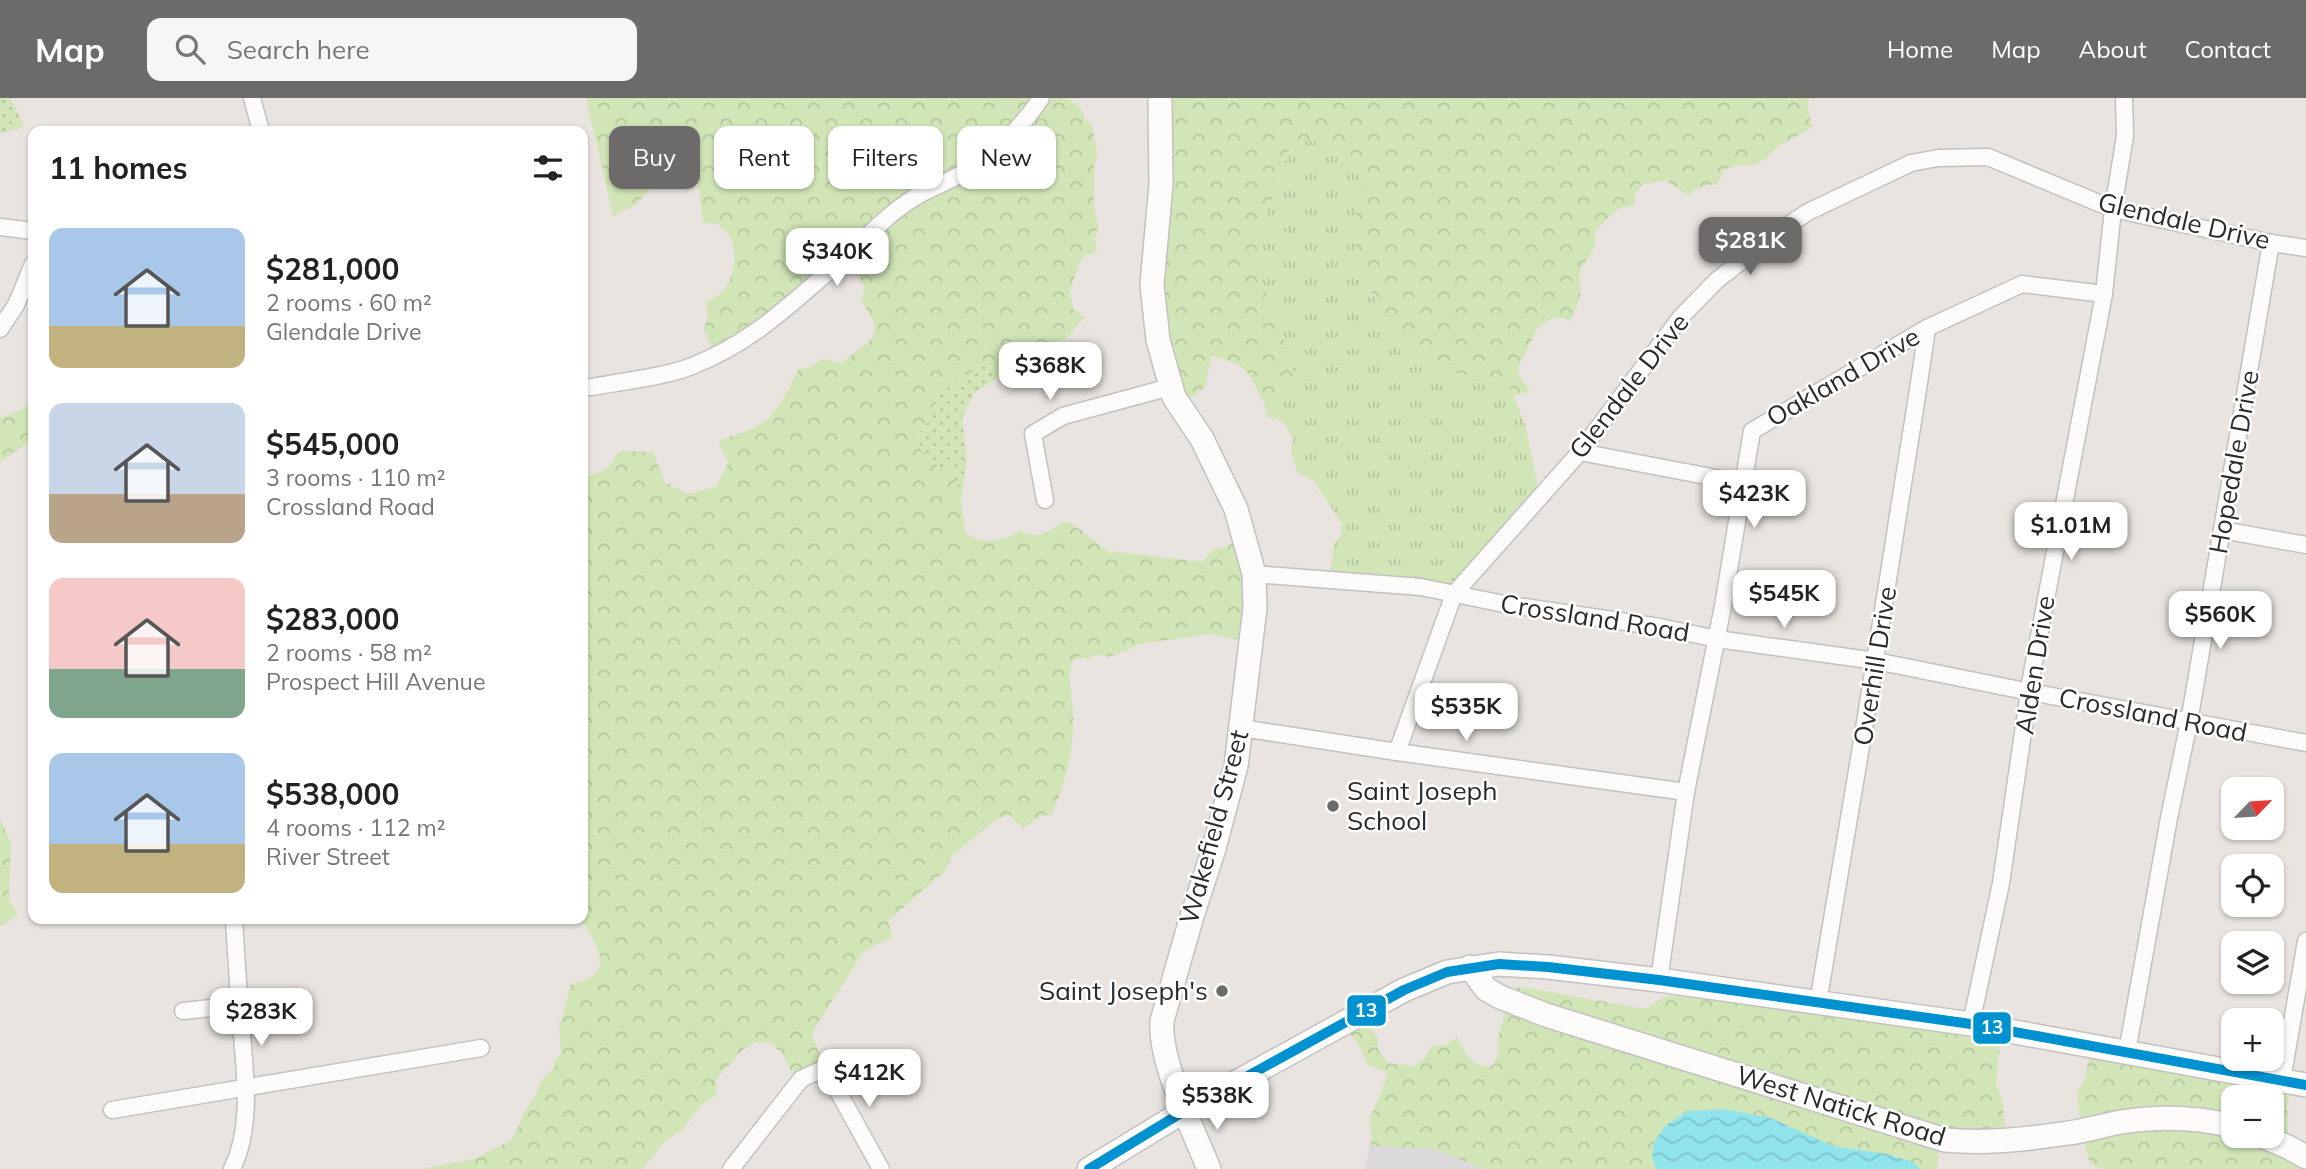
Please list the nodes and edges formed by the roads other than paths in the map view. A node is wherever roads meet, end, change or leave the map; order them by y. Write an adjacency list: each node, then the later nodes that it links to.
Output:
1 (253, 98): 5 (street)
2 (1041, 98): 15 (street)
3 (1160, 98): 16 (street, Wakefield Street)
4 (2124, 98): 6 (street, Alden Drive)
5 (260, 126)
6 (2113, 209): 9 (street, Glendale Drive); 12 (street, Alden Drive); 17 (street, Glendale Drive)
7 (0, 228): 8 (street)
8 (28, 231)
9 (2271, 243): 10 (street, Glendale Drive); 20 (street, Hopedale Drive)
10 (2306, 248)
11 (28, 276): 14 (street)
12 (2104, 294): 13 (street, Oakland Drive); 26 (street, Alden Drive)
13 (1927, 328): 18 (street, Oakland Drive); 25 (street, Overhill Drive)
14 (0, 329)
15 (588, 386)
16 (1170, 387): 19 (street); 22 (street, Wakefield Street)
17 (1580, 452): 18 (street); 23 (street, Glendale Drive)
18 (1744, 483): 24 (street, Oakland Drive)
19 (1045, 499)
20 (2222, 530): 21 (street); 27 (street, Hopedale Drive)
21 (2306, 545)
22 (1254, 574): 23 (street, Crossland Road); 28 (street, Wakefield Street)
23 (1454, 594): 24 (street, Crossland Road); 30 (street, Glendale Drive)
24 (1717, 639): 25 (street, Crossland Road); 31 (street, Oakland Drive)
25 (1876, 661): 26 (street, Crossland Road); 36 (street, Overhill Drive)
26 (2030, 692): 27 (street, Crossland Road); 39 (street, Alden Drive)
27 (2189, 722): 29 (street, Crossland Road); 41 (street, Hopedale Drive)
28 (1241, 728): 30 (street); 46 (street, Wakefield Street)
29 (2306, 743)
30 (1397, 752): 31 (street)
31 (1686, 792): 35 (street, Oakland Drive)
32 (234, 924): 37 (street)
33 (2306, 941): 42 (street)
34 (1470, 967): 35 (street); 46 (street); 47 (street, West Natick Road)
35 (1659, 980): 36 (street)
36 (1818, 1003): 39 (street)
37 (239, 1005): 38 (street); 44 (street)
38 (183, 1011)
39 (1970, 1024): 41 (street)
40 (481, 1048): 44 (street)
41 (2127, 1052): 42 (street)
42 (2281, 1080): 43 (street)
43 (2306, 1085)
44 (246, 1086): 45 (street); 50 (street)
45 (112, 1110)
46 (1186, 1110): 53 (street); 54 (street, Wakefield Street)
47 (2221, 1124)
48 (2284, 1145): 49 (street)
49 (2306, 1157)
50 (232, 1169)
51 (731, 1169): 52 (street)
52 (881, 1169)
53 (1089, 1169)
54 (1209, 1169)

